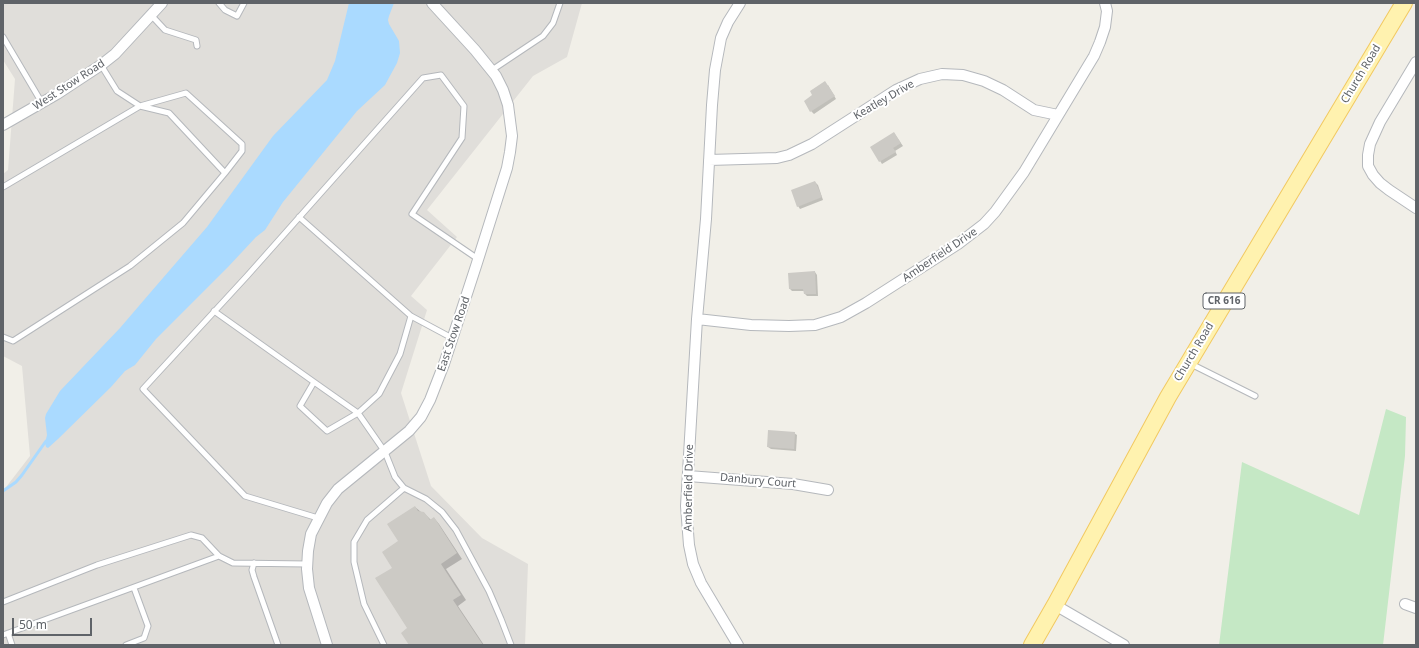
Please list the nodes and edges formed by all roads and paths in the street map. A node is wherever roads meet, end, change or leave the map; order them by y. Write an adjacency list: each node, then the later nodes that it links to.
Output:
1 (162, 3): 9 (street, West Stow Road)
2 (219, 3): 3 (lane)
3 (244, 3)
4 (432, 3): 14 (street, East Stow Road)
5 (560, 3): 14 (lane)
6 (740, 3): 19 (street, Amberfield Drive)
7 (1105, 3): 17 (street, Amberfield Drive)
8 (1404, 3): 30 (main road, Church Road / CR 616)
9 (151, 15): 11 (lane); 13 (street, West Stow Road)
10 (3, 38): 15 (lane)
11 (197, 46)
12 (1416, 62): 22 (street)
13 (102, 65): 15 (street, West Stow Road); 16 (lane)
14 (492, 70): 24 (street, East Stow Road)
15 (42, 103): 18 (street, West Stow Road)
16 (140, 106): 20 (lane); 20 (lane); 21 (lane)
17 (1058, 115): 19 (street, Keatley Drive); 27 (street, Amberfield Drive)
18 (3, 125)
19 (709, 160): 27 (street, Amberfield Drive)
20 (225, 173): 28 (lane)
21 (3, 187)
22 (1416, 208)
23 (299, 217): 24 (lane); 25 (lane); 26 (lane)
24 (478, 259): 29 (street, East Stow Road)
25 (214, 311): 31 (lane); 38 (lane)
26 (411, 316): 29 (lane); 33 (lane)
27 (697, 319): 35 (street, Amberfield Drive)
28 (3, 337)
29 (452, 338): 34 (street, East Stow Road)
30 (1188, 362): 32 (lane); 45 (main road, Church Road / CR 616)
31 (314, 382): 33 (lane); 33 (lane)
32 (1255, 396)
33 (358, 413): 34 (lane)
34 (385, 452): 36 (lane); 38 (street, East Stow Road)
35 (688, 476): 37 (street, Danbury Court); 54 (street, Amberfield Drive)
36 (404, 488): 52 (lane); 53 (lane)
37 (828, 490)
38 (318, 518): 41 (street, East Stow Road)
39 (219, 556): 40 (lane); 42 (lane); 43 (lane)
40 (254, 563): 41 (lane); 50 (lane)
41 (307, 564): 51 (street, East Stow Road)
42 (134, 588): 47 (lane); 49 (lane)
43 (3, 602)
44 (1404, 604): 46 (street)
45 (1055, 605): 55 (main road, Church Road / CR 616); 56 (street)
46 (1416, 608)
47 (6, 634): 48 (lane)
48 (12, 645)
49 (126, 645)
50 (278, 645)
51 (326, 645)
52 (384, 645)
53 (511, 645)
54 (738, 645)
55 (1032, 645)
56 (1124, 645)

